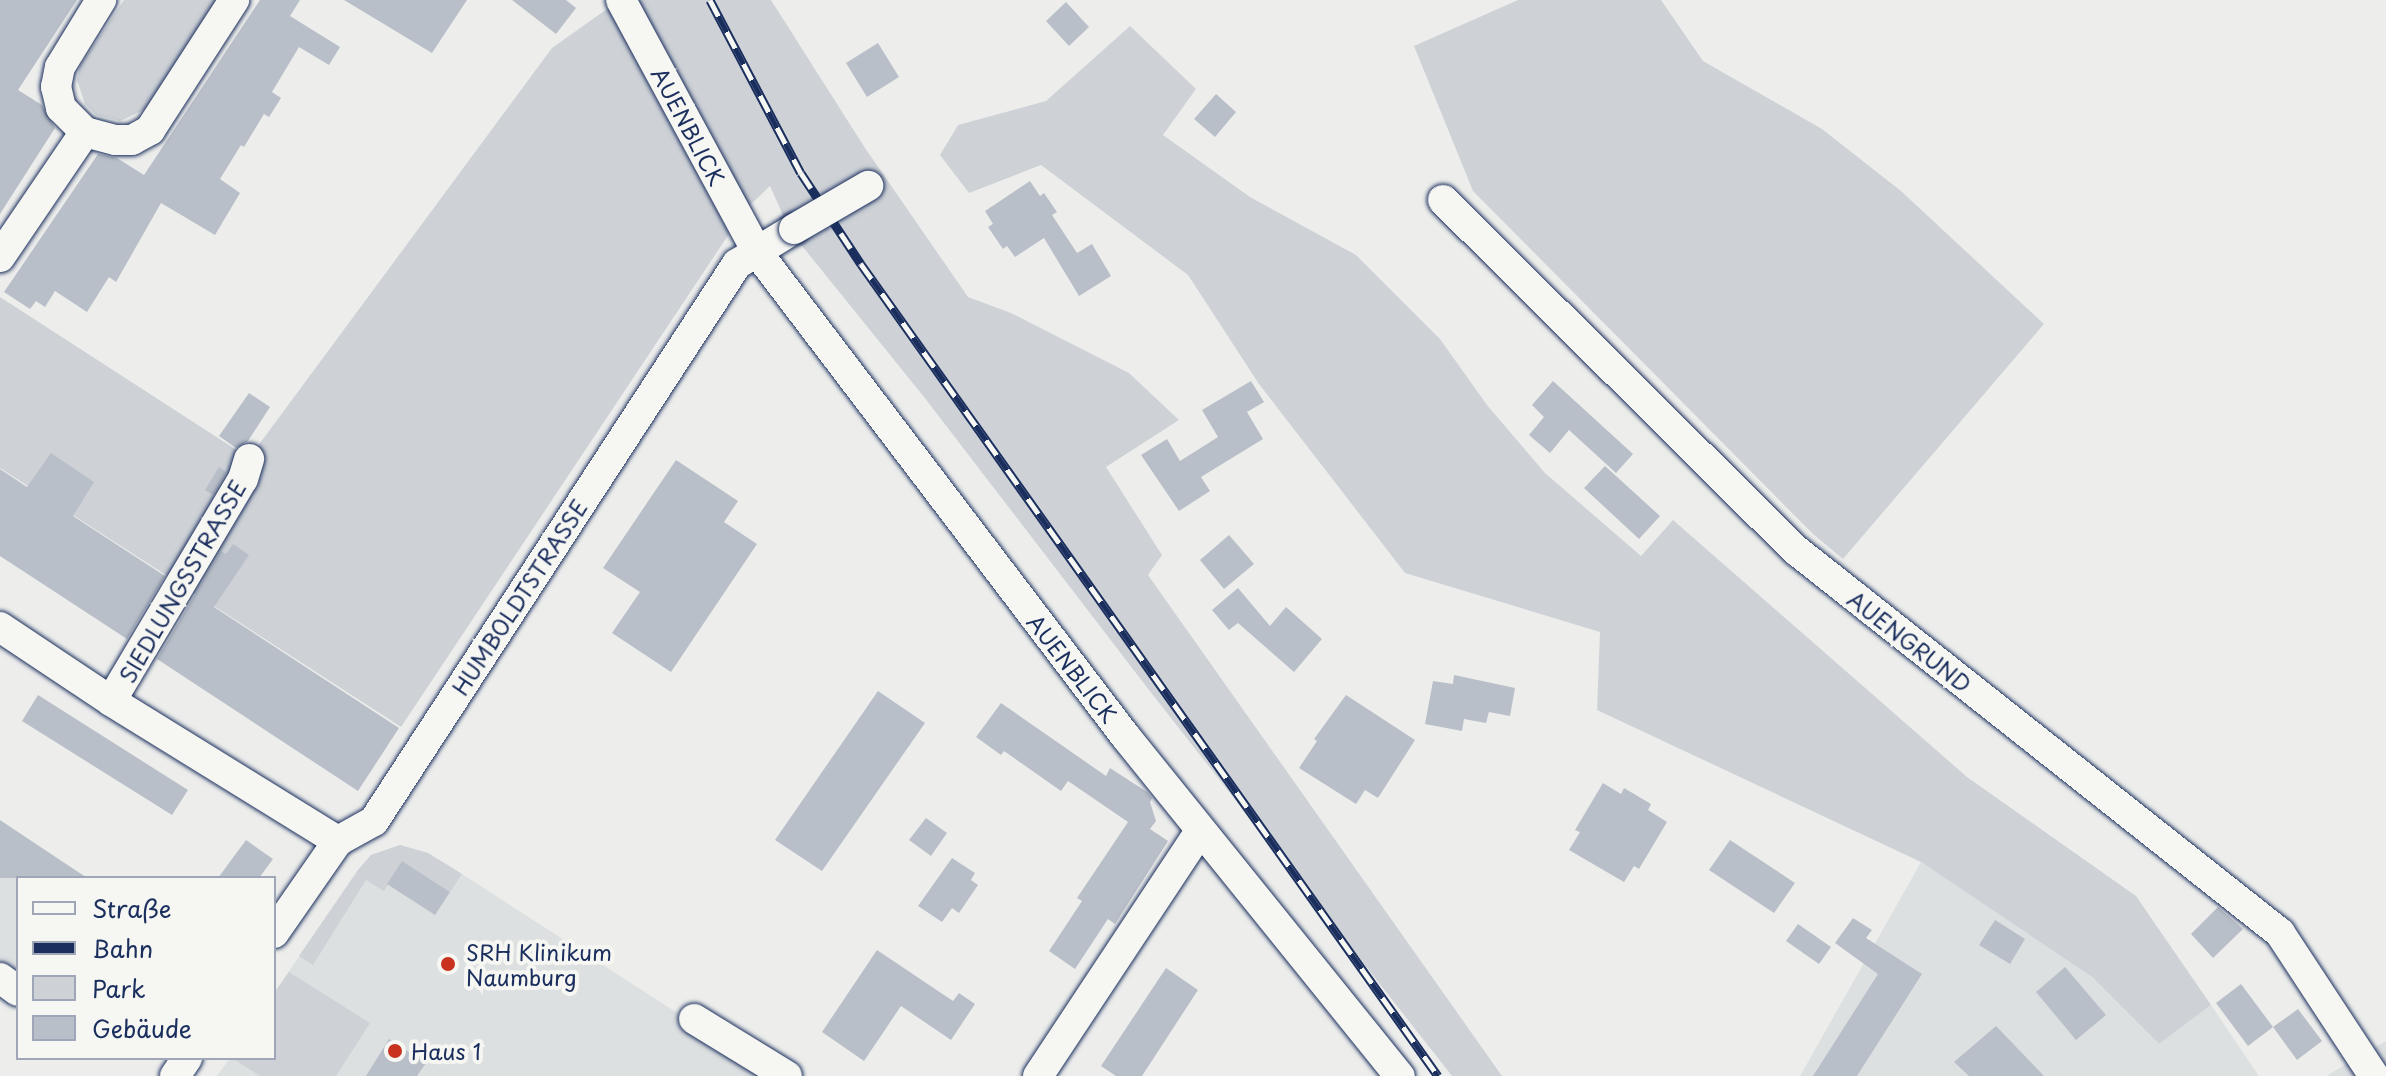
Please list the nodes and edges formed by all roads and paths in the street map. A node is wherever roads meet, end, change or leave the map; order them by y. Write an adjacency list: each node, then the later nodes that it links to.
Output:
1 (101, 0): 4 (street)
2 (234, 0): 4 (street)
3 (621, 0): 7 (street, AUENBLICK)
4 (85, 132): 8 (street)
5 (868, 186): 7 (street, bridge)
6 (1443, 200): 19 (street, AUENGRUND)
7 (757, 252): 12 (street, AUENBLICK); 13 (street, HUMBOLDTSTRASSE)
8 (0, 257)
9 (249, 459): 11 (street, SIEDLUNGSSTRASSE)
10 (0, 627): 11 (street, SIEDLUNGSSTRASSE)
11 (111, 701): 13 (street, SIEDLUNGSSTRASSE)
12 (1200, 831): 17 (street); 18 (street, AUENBLICK)
13 (338, 841): 14 (street, HUMBOLDTSTRASSE)
14 (276, 930)
15 (694, 1019): 16 (street)
16 (787, 1076)
17 (1038, 1076)
18 (1400, 1076)
19 (2374, 1076)

